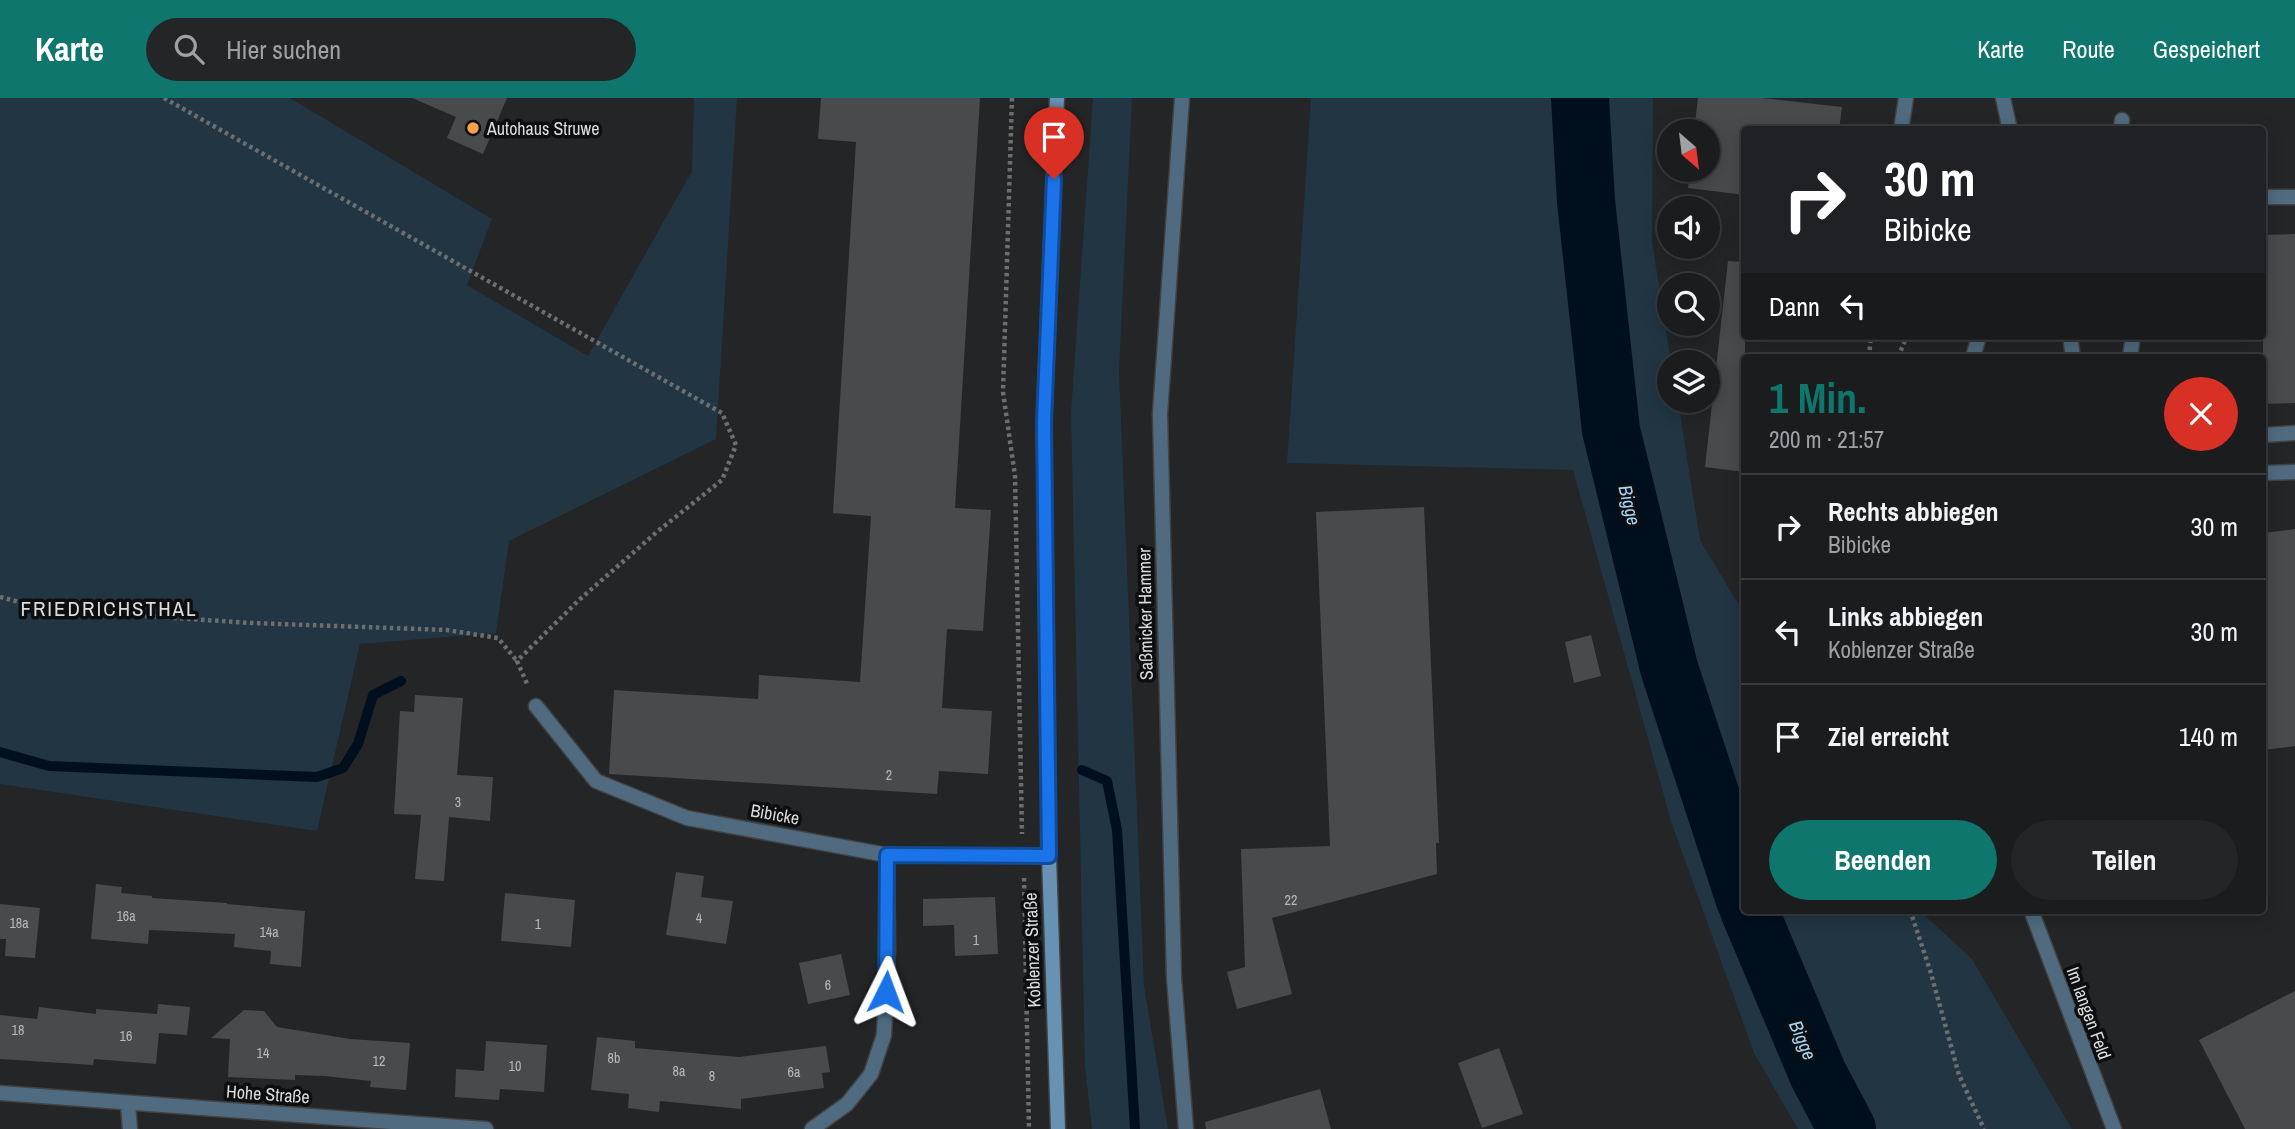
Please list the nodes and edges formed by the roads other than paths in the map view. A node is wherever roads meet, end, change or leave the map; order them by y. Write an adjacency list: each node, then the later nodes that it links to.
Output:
1 (1057, 98): 15 (main road, Koblenzer Straße)
2 (1182, 98): 24 (street, Saßmicker Hammer)
3 (1906, 98): 5 (street)
4 (2003, 98): 6 (street)
5 (1902, 126)
6 (2009, 126)
7 (2266, 197): 8 (street)
8 (2295, 197)
9 (2295, 433): 10 (street)
10 (2266, 435)
11 (2295, 472): 12 (street)
12 (2266, 473)
13 (537, 706): 14 (street, Bibicke)
14 (887, 855): 15 (street, Bibicke); 22 (street)
15 (1049, 856): 23 (main road, Koblenzer Straße)
16 (2032, 914): 25 (street, Im langen Feld)
17 (0, 1093): 18 (street, Hohe Straße)
18 (128, 1104): 19 (street, Hohe Straße); 20 (street)
19 (407, 1126): 21 (street, Hohe Straße)
20 (130, 1129)
21 (486, 1129)
22 (812, 1129)
23 (1058, 1129)
24 (1186, 1129)
25 (2113, 1129)

